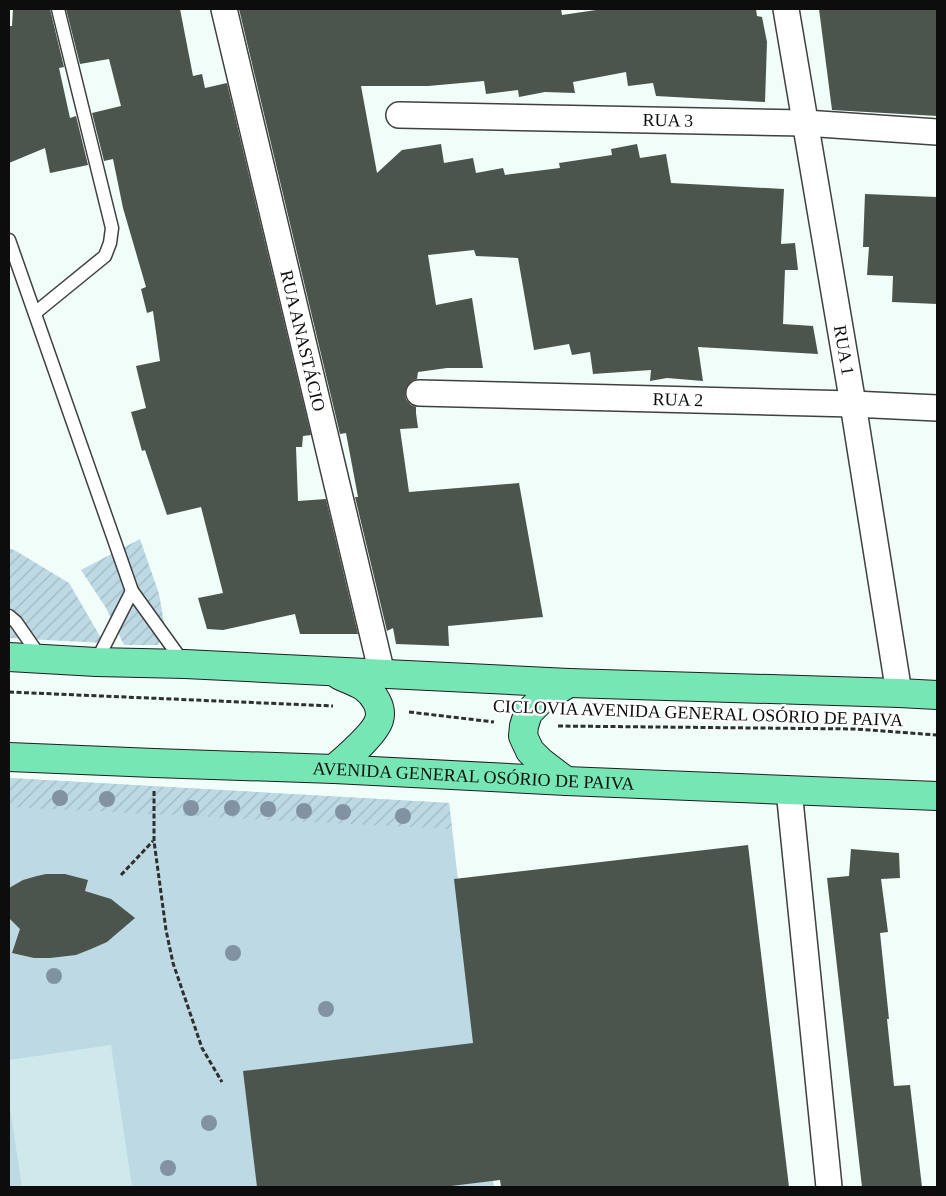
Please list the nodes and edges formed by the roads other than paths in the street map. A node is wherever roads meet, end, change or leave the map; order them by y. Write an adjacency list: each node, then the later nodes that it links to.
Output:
1 (58, 9): 8 (lane)
2 (224, 9): 19 (street, RUA ANASTÁCIO)
3 (786, 9): 5 (street, RUA 1)
4 (399, 115): 5 (street, RUA 3)
5 (805, 123): 6 (street, RUA 3); 10 (street, RUA 1)
6 (937, 132)
7 (9, 240): 8 (lane)
8 (35, 313): 12 (lane)
9 (419, 393): 10 (street, RUA 2)
10 (853, 404): 11 (street, RUA 2); 21 (street, RUA 1)
11 (937, 408)
12 (132, 591): 16 (lane); 17 (lane)
13 (9, 616): 15 (lane)
14 (9, 657): 15 (main road)
15 (41, 658): 16 (main road)
16 (96, 662): 17 (main road)
17 (185, 664): 18 (main road)
18 (334, 672): 19 (main road); 24 (main road)
19 (382, 674): 20 (main road)
20 (569, 683): 21 (main road); 25 (main road)
21 (899, 693): 22 (main road)
22 (937, 695)
23 (9, 757): 24 (main road, AVENIDA GENERAL OSÓRIO DE PAIVA)
24 (334, 769): 25 (main road, AVENIDA GENERAL OSÓRIO DE PAIVA)
25 (566, 781): 26 (main road, AVENIDA GENERAL OSÓRIO DE PAIVA)
26 (789, 790): 27 (main road, AVENIDA GENERAL OSÓRIO DE PAIVA); 28 (street)
27 (937, 796)
28 (829, 1187)

